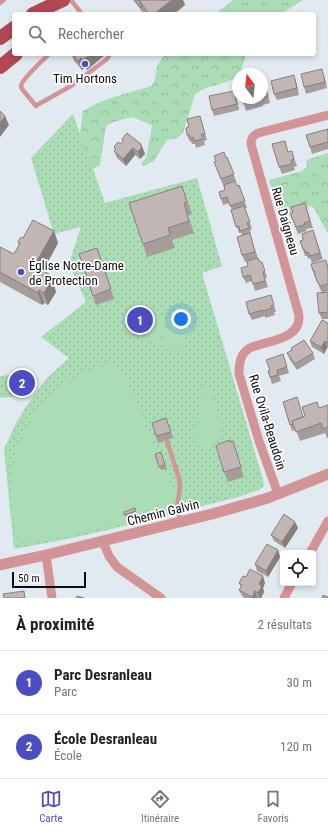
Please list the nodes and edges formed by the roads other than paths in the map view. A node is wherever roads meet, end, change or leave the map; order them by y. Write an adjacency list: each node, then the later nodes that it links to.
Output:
1 (4, 0): 5 (lane)
2 (63, 0): 6 (main road)
3 (67, 0): 7 (main road)
4 (72, 0): 8 (lane)
5 (0, 3)
6 (37, 12)
7 (59, 12)
8 (81, 12)
9 (12, 29): 10 (main road)
10 (0, 38)
11 (14, 56): 14 (main road)
12 (47, 56): 13 (lane)
13 (109, 56)
14 (0, 67)
15 (328, 115): 16 (street, Rue Daigneau)
16 (242, 356): 19 (street, Rue Ovila-Beaudoin)
17 (167, 441): 21 (lane)
18 (328, 474): 19 (street, Chemin Galvin)
19 (278, 494): 21 (street, Chemin Galvin)
20 (328, 521): 23 (street)
21 (181, 522): 22 (street, Chemin Galvin)
22 (103, 542): 24 (street, Chemin Galvin); 28 (street)
23 (312, 550)
24 (46, 555): 25 (street, Chemin Galvin); 27 (street)
25 (0, 565)
26 (290, 586): 29 (street)
27 (52, 598)
28 (161, 598)
29 (284, 598)

